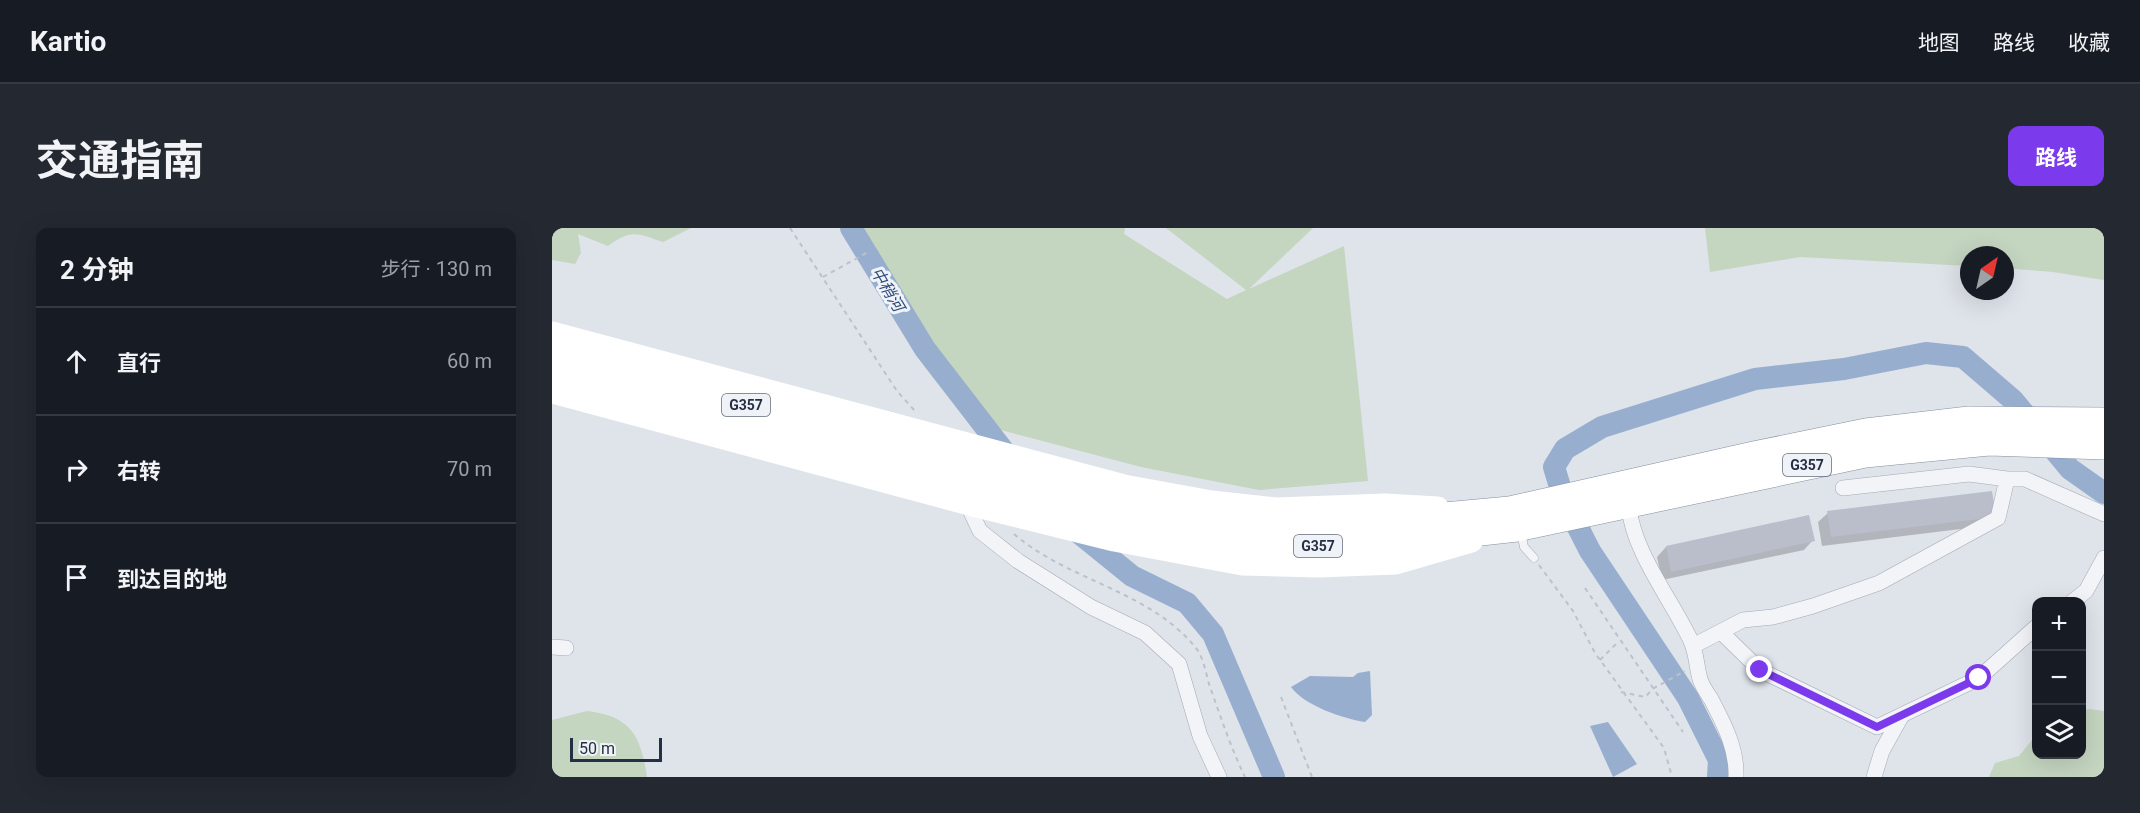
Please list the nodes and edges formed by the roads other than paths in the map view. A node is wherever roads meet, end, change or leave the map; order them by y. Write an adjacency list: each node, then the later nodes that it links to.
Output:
1 (552, 332): 6 (street)
2 (552, 351): 6 (highway, G357)
3 (552, 372): 6 (highway, G357)
4 (552, 393): 10 (street)
5 (2102, 443): 9 (highway, G357); 9 (highway, G357)
6 (937, 455): 12 (street); 13 (highway, G357)
7 (2007, 479): 8 (street); 11 (street); 18 (street)
8 (1843, 488)
9 (1627, 495): 12 (highway, G357); 19 (street)
10 (973, 506): 13 (street); 21 (street)
11 (2104, 514)
12 (1516, 522): 13 (highway, G357); 13 (street); 14 (lane)
13 (1119, 524)
14 (1534, 558)
15 (2104, 558): 16 (street)
16 (2078, 597)
17 (2032, 631): 20 (street)
18 (1721, 632): 19 (street); 20 (street)
19 (1694, 646): 22 (street)
20 (1902, 715): 23 (street)
21 (1219, 777)
22 (1736, 777)
23 (1874, 777)

